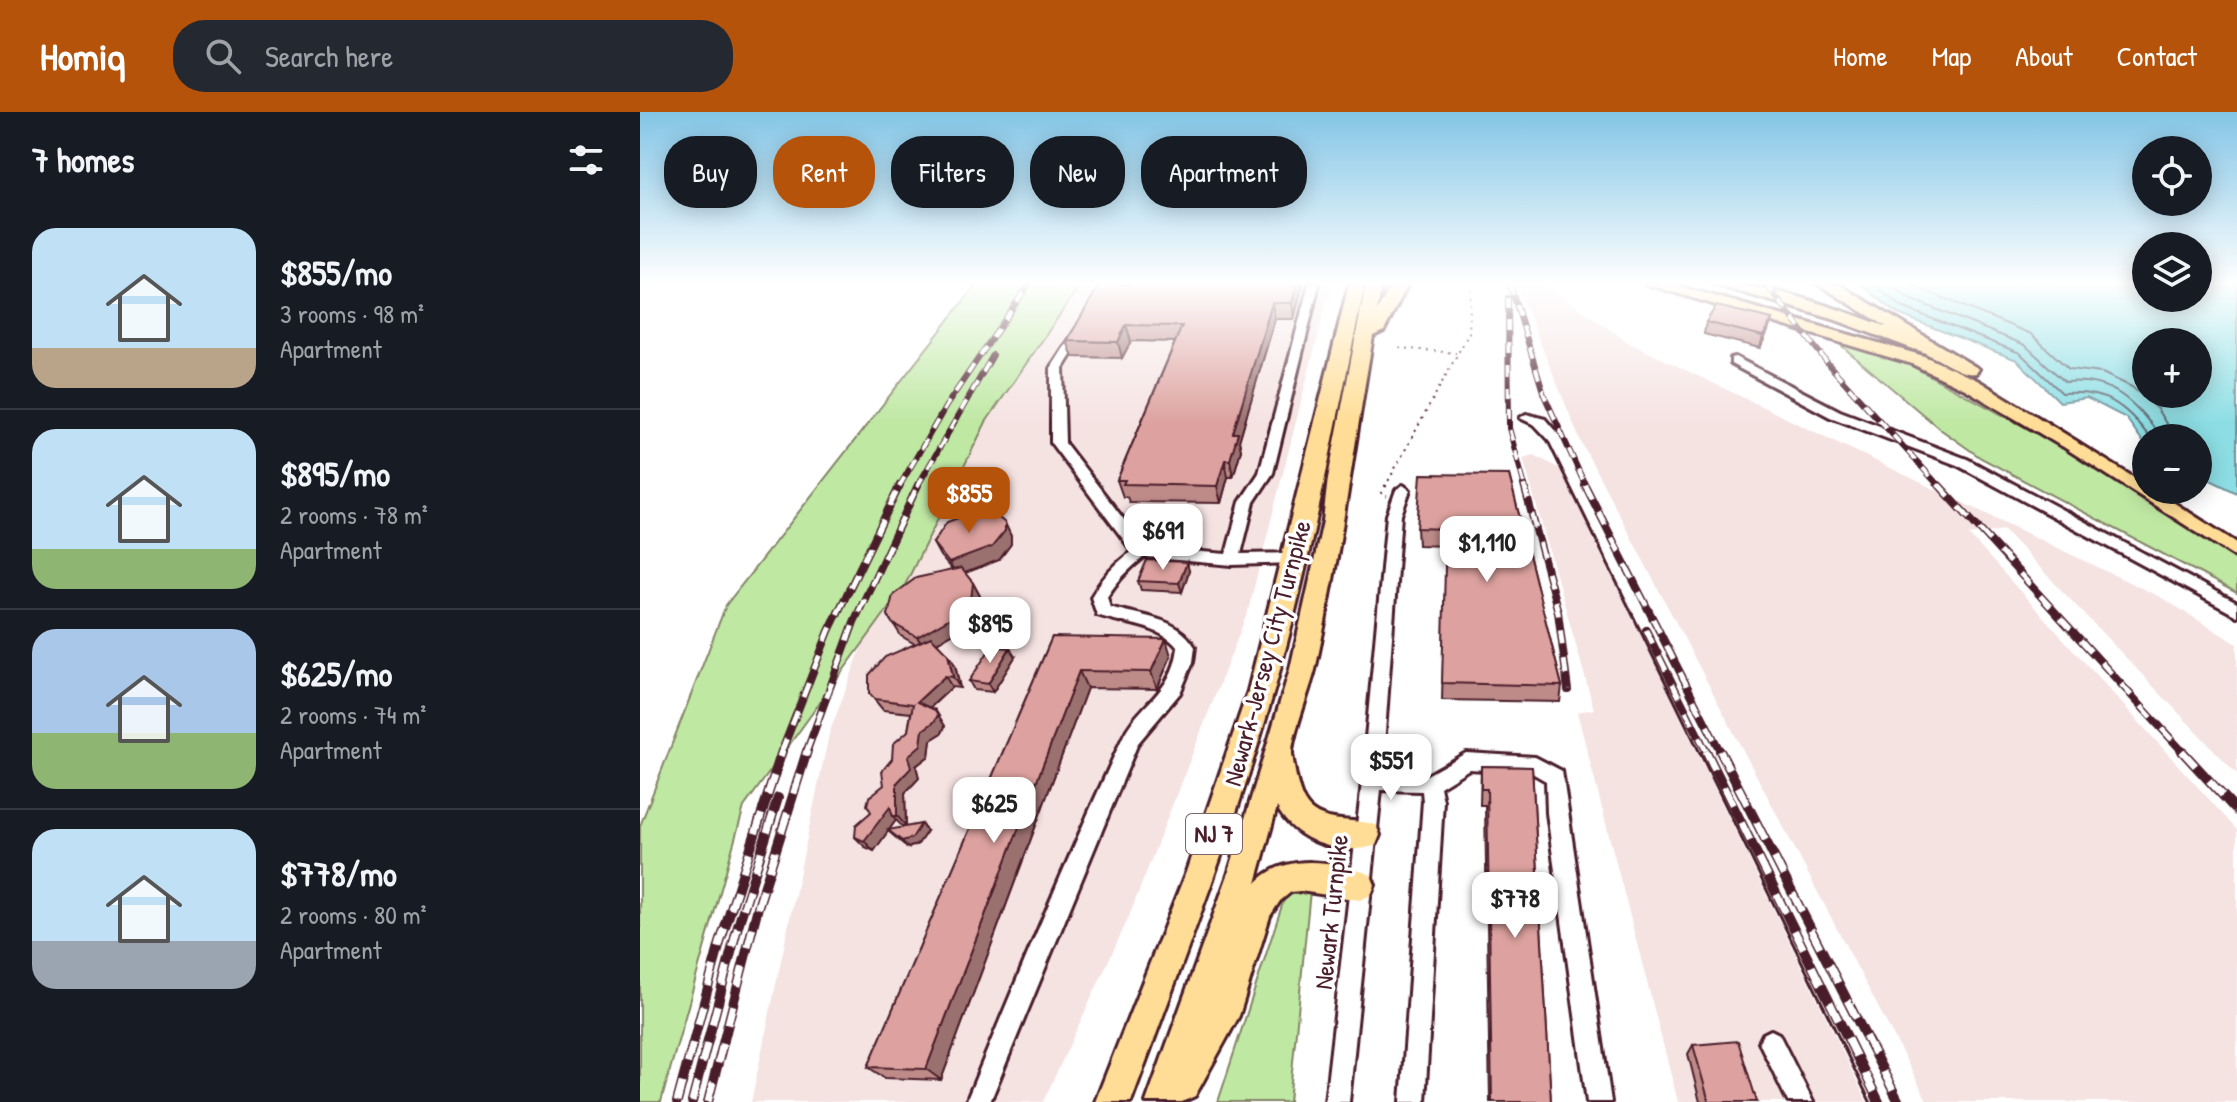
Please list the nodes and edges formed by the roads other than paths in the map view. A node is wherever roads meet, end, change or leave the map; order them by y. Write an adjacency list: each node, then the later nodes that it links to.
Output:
1 (1080, 330): 18 (street)
2 (1302, 330): 21 (street)
3 (1337, 330): 13 (highway)
4 (1346, 330): 13 (highway, Newark-Jersey City Turnpike / NJ 7)
5 (1365, 330): 17 (highway, Newark-Jersey City Turnpike / NJ 7)
6 (1375, 330): 17 (highway)
7 (1821, 330): 11 (highway)
8 (1829, 330): 11 (highway)
9 (1882, 330): 15 (highway)
10 (1904, 330): 15 (highway)
11 (1878, 346): 15 (highway)
12 (1735, 361): 22 (street)
13 (1328, 406): 20 (highway, Newark-Jersey City Turnpike / NJ 7)
14 (1526, 418): 37 (street)
15 (2068, 442): 19 (main road)
16 (1401, 494): 24 (street, Newark Turnpike)
17 (1334, 521): 23 (highway, Newark-Jersey City Turnpike / NJ 7)
18 (1141, 552): 21 (street); 29 (street)
19 (2237, 552)
20 (1295, 558): 21 (street); 30 (highway, Newark-Jersey City Turnpike / NJ 7)
21 (1232, 560)
22 (2237, 610)
23 (1281, 751): 26 (highway); 31 (highway, Newark-Jersey City Turnpike / NJ 7)
24 (1371, 781): 25 (street); 26 (street, Newark Turnpike)
25 (1430, 783): 34 (street); 35 (street)
26 (1365, 835): 27 (street, Newark Turnpike)
27 (1360, 885): 32 (highway); 33 (street, Newark Turnpike)
28 (1771, 1042): 36 (street)
29 (978, 1102)
30 (1113, 1102)
31 (1164, 1102)
32 (1171, 1102)
33 (1337, 1102)
34 (1413, 1102)
35 (1599, 1102)
36 (1801, 1102)
37 (1885, 1102)

